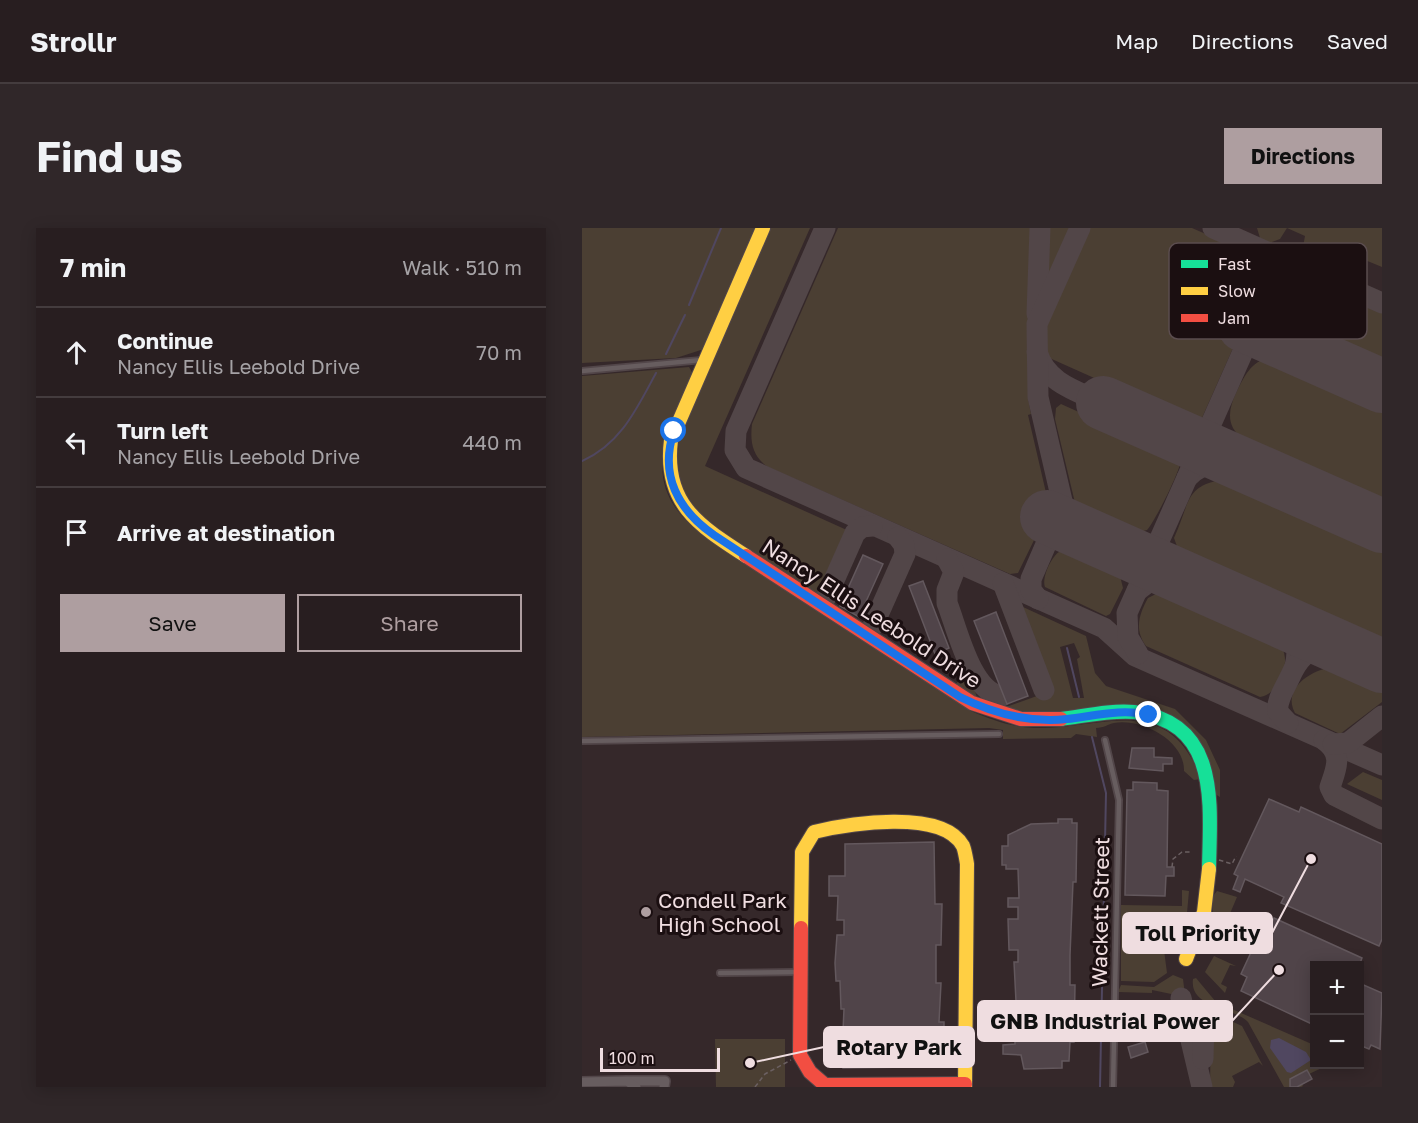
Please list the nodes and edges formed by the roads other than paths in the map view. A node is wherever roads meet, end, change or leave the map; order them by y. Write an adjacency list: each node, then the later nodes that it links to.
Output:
1 (763, 228): 2 (street, Nancy Ellis Leebold Drive)
2 (704, 359): 3 (lane); 7 (street, Nancy Ellis Leebold Drive)
3 (582, 371)
4 (999, 734): 6 (lane)
5 (1105, 740): 15 (lane, Wackett Street)
6 (582, 741)
7 (1186, 959)
8 (801, 972): 9 (lane); 12 (street); 12 (street)
9 (720, 973)
10 (627, 1081): 11 (street); 13 (street); 14 (street)
11 (582, 1082)
12 (965, 1085)
13 (636, 1087)
14 (664, 1087)
15 (1113, 1087)

